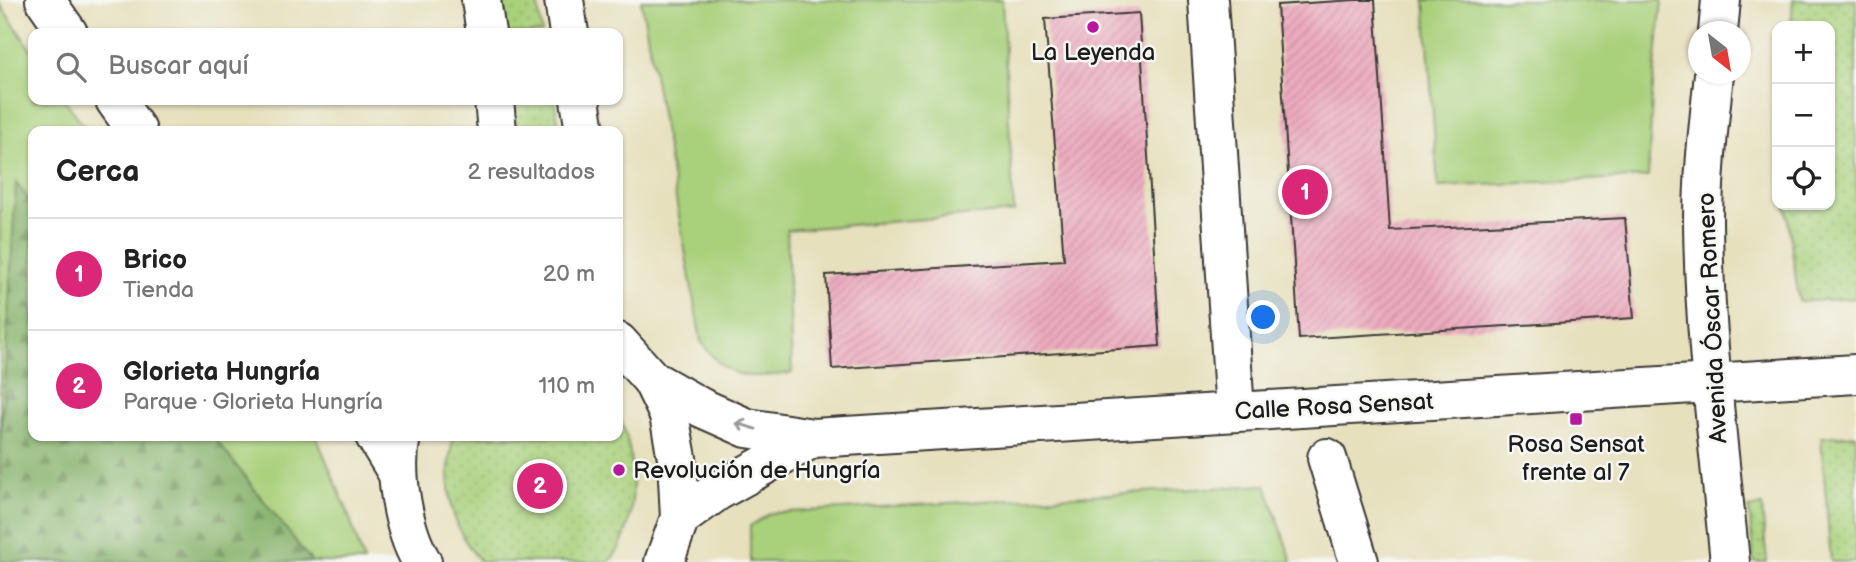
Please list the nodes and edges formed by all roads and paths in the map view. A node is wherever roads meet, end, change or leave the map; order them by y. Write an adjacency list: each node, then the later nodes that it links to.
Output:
1 (45, 0): 7 (street)
2 (481, 0): 8 (street)
3 (564, 0): 9 (street)
4 (1208, 0): 21 (street)
5 (1721, 0): 6 (street)
6 (1719, 21)
7 (65, 28)
8 (485, 28)
9 (568, 28)
10 (1713, 84): 20 (street, Avenida Óscar Romero)
11 (119, 105): 14 (street)
12 (494, 105): 15 (street)
13 (581, 105): 16 (street)
14 (133, 126)
15 (497, 126)
16 (584, 126)
17 (623, 342): 19 (street)
18 (1856, 374): 20 (street, Calle Rosa Sensat)
19 (652, 380): 22 (street, Calle Rosa Sensat, one-way to 19); 27 (street)
20 (1713, 383): 21 (street, Calle Rosa Sensat); 31 (street, Avenida Óscar Romero)
21 (1235, 412): 22 (street, Calle Rosa Sensat)
22 (813, 438): 27 (street, Calle Rosa Sensat)
23 (378, 441): 26 (street)
24 (401, 441): 26 (street)
25 (1327, 458): 30 (street)
26 (398, 474): 28 (street)
27 (680, 518): 29 (street)
28 (422, 562)
29 (664, 562)
30 (1359, 562)
31 (1730, 562)

